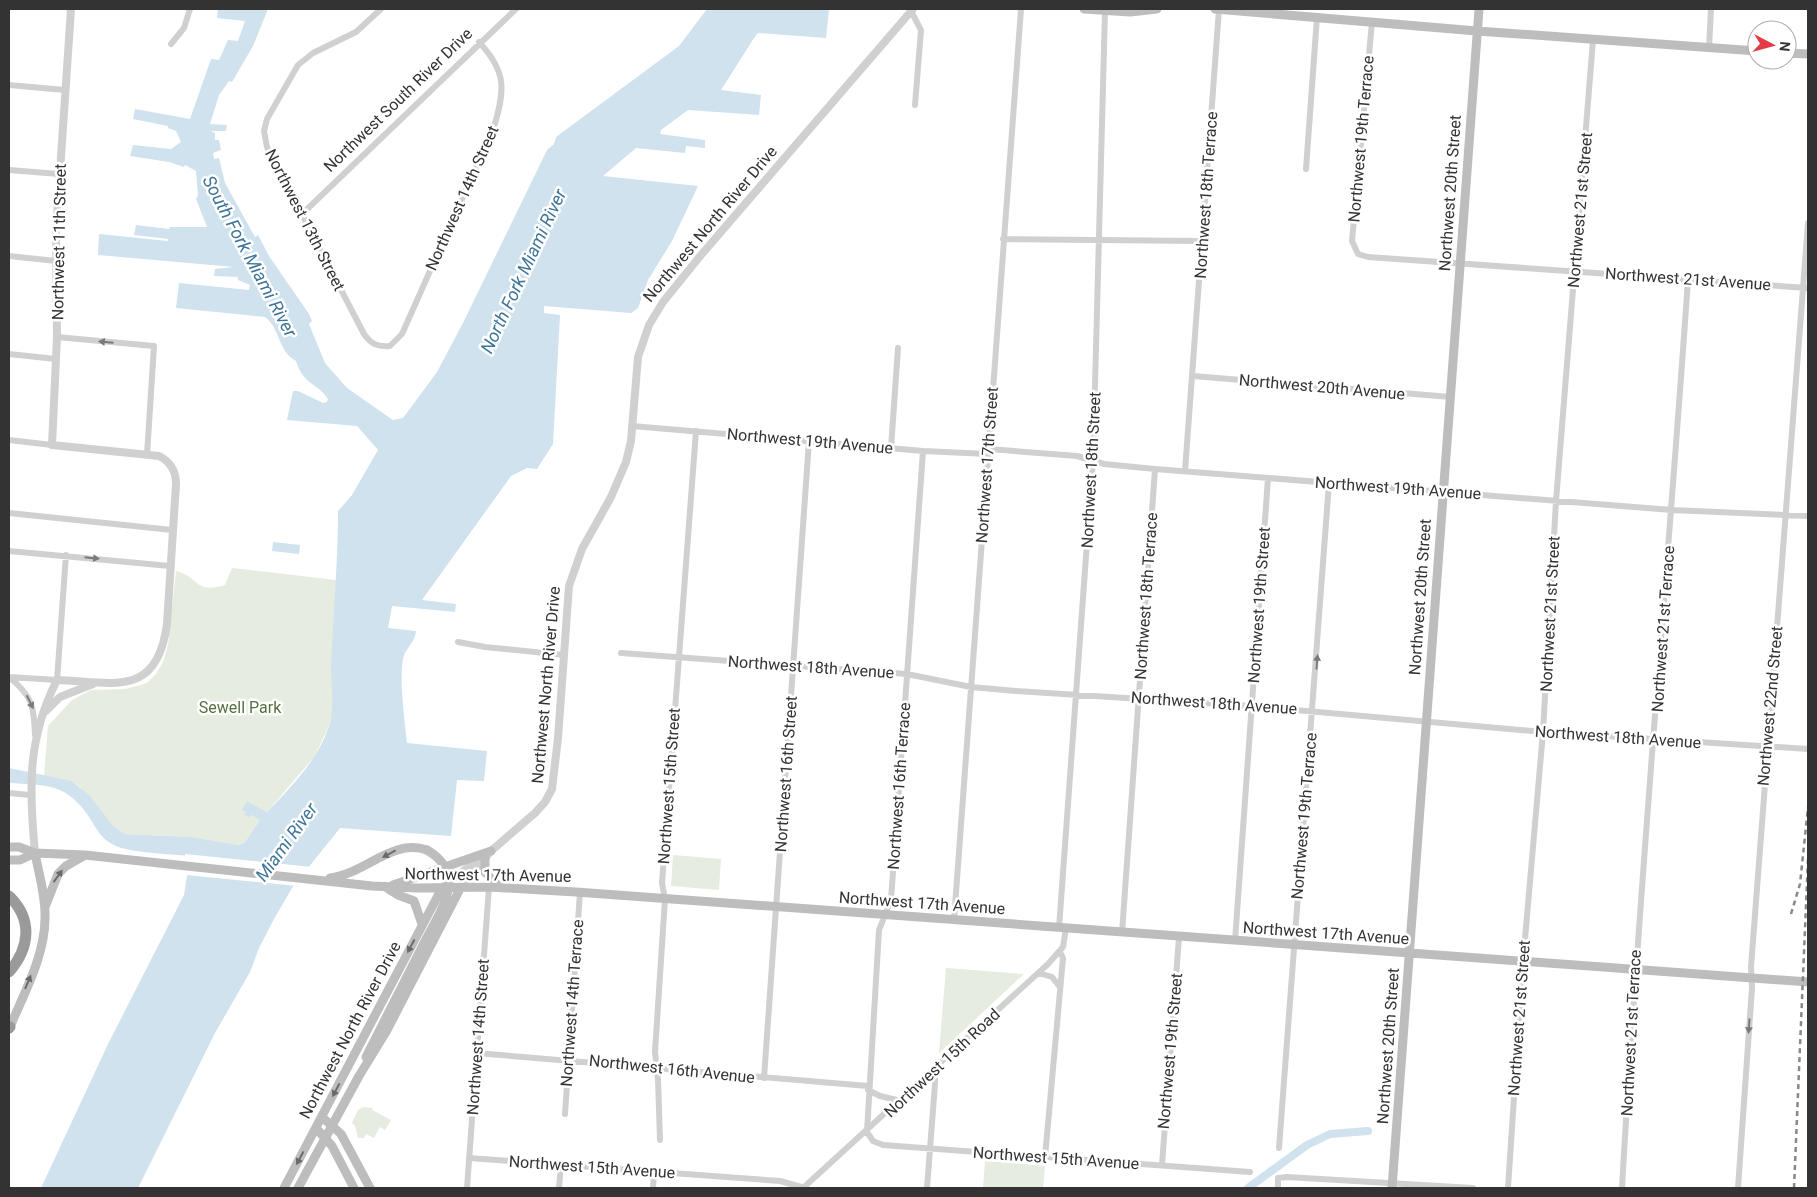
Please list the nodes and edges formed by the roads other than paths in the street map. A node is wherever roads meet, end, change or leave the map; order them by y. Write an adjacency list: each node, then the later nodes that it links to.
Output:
1 (71, 9): 23 (street, Northwest 11th Street)
2 (190, 9): 19 (street)
3 (381, 9): 28 (street, Northwest 13th Street)
4 (516, 9): 18 (street, Northwest South River Drive)
5 (1021, 9): 30 (street, Northwest 17th Street)
6 (1084, 9): 13 (main road)
7 (1156, 9): 13 (main road)
8 (1215, 9): 9 (main road)
9 (1219, 9): 14 (main road); 32 (street, Northwest 18th Terrace)
10 (1479, 9): 16 (main road, Northwest 20th Street)
11 (1711, 9): 20 (street)
12 (912, 10): 24 (street); 47 (street, Northwest North River Drive)
13 (1105, 11): 31 (street, Northwest 18th Street)
14 (1317, 17): 15 (main road); 25 (street)
15 (1372, 22): 16 (main road); 33 (street, Northwest 19th Terrace)
16 (1477, 31): 17 (main road); 36 (main road, Northwest 20th Street)
17 (1593, 40): 20 (main road); 37 (street, Northwest 21st Street)
18 (480, 42): 28 (street, Northwest South River Drive); 41 (street, Northwest 14th Street)
19 (171, 44)
20 (1709, 48): 21 (main road)
21 (1747, 50)
22 (9, 85): 23 (street)
23 (65, 90): 27 (street, Northwest 11th Street)
24 (915, 106)
25 (1306, 168)
26 (9, 170): 27 (street)
27 (59, 174): 35 (street, Northwest 11th Street)
28 (302, 214): 41 (street, Northwest 13th Street)
29 (1808, 223): 39 (street, Northwest 22nd Street)
30 (1003, 240): 31 (street); 54 (street, Northwest 17th Street)
31 (1099, 241): 32 (street); 56 (street, Northwest 18th Street)
32 (1202, 241): 45 (street, Northwest 18th Terrace)
33 (1358, 254): 36 (street, Northwest 21st Avenue)
34 (9, 256): 35 (street)
35 (56, 261): 40 (street, Northwest 11th Street)
36 (1460, 263): 37 (street, Northwest 21st Avenue); 46 (main road, Northwest 20th Street)
37 (1575, 270): 38 (street, Northwest 21st Avenue); 62 (street, Northwest 21st Street)
38 (1688, 280): 39 (street, Northwest 21st Avenue); 63 (street, Northwest 21st Terrace)
39 (1806, 287): 65 (street, Northwest 22nd Street)
40 (57, 337): 44 (street, Northwest 11th Street); 55 (street, one-way to 40)
41 (386, 346)
42 (898, 348): 52 (street)
43 (9, 354): 44 (street)
44 (56, 359): 51 (street, Northwest 11th Street)
45 (1193, 376): 46 (street, Northwest 20th Avenue); 58 (street, Northwest 18th Terrace)
46 (1451, 397): 61 (main road, Northwest 20th Street)
47 (632, 426): 48 (street, Northwest 19th Avenue); 73 (street, Northwest North River Drive)
48 (696, 431): 50 (street, Northwest 19th Avenue); 74 (street, Northwest 15th Street)
49 (9, 440): 51 (street)
50 (809, 441): 52 (street, Northwest 19th Avenue); 75 (street, Northwest 16th Street)
51 (52, 445): 55 (street)
52 (891, 448): 53 (street, Northwest 19th Avenue)
53 (923, 450): 54 (street, Northwest 19th Avenue); 76 (street, Northwest 16th Terrace)
54 (988, 451): 56 (street, Northwest 19th Avenue); 80 (street, Northwest 17th Street)
55 (147, 454): 67 (street)
56 (1093, 460): 57 (street, Northwest 19th Avenue); 81 (street, Northwest 18th Street)
57 (1155, 469): 58 (street, Northwest 19th Avenue); 83 (street, Northwest 18th Terrace)
58 (1185, 471): 59 (street, Northwest 19th Avenue)
59 (1268, 478): 60 (street, Northwest 19th Avenue); 84 (street, Northwest 19th Street)
60 (1329, 483): 61 (street, Northwest 19th Avenue); 85 (street, Northwest 19th Terrace, one-way to 60)
61 (1443, 492): 62 (street, Northwest 19th Avenue); 87 (main road, Northwest 20th Street)
62 (1556, 501): 63 (street, Northwest 19th Avenue); 88 (street, Northwest 21st Street)
63 (1672, 510): 65 (street, Northwest 19th Avenue); 90 (street, Northwest 21st Terrace)
64 (9, 513): 67 (street)
65 (1786, 515): 66 (street, Northwest 19th Avenue); 91 (street, Northwest 22nd Street)
66 (1808, 516)
67 (172, 530): 70 (street)
68 (9, 551): 69 (street)
69 (66, 555): 70 (street, one-way to 70); 78 (street)
70 (170, 566): 79 (street)
71 (458, 642): 73 (street)
72 (621, 653): 74 (street, Northwest 18th Avenue)
73 (564, 655): 97 (street, Northwest North River Drive)
74 (678, 658): 75 (street, Northwest 18th Avenue); 108 (street, Northwest 15th Street)
75 (794, 666): 76 (street, Northwest 18th Avenue); 110 (street, Northwest 16th Street)
76 (907, 674): 80 (street, Northwest 18th Avenue); 111 (street, Northwest 16th Terrace)
77 (9, 677): 78 (street); 89 (street, one-way to 89)
78 (57, 680): 79 (street); 82 (street); 86 (street)
79 (99, 682): 82 (street)
80 (971, 687): 81 (street, Northwest 18th Avenue); 112 (street, Northwest 17th Street)
81 (1076, 694): 83 (street, Northwest 18th Avenue); 114 (street, Northwest 18th Street)
82 (64, 695): 86 (street)
83 (1138, 698): 84 (street, Northwest 18th Avenue); 115 (street, Northwest 18th Terrace)
84 (1251, 706): 85 (street, Northwest 18th Avenue); 117 (street, Northwest 19th Street)
85 (1313, 711): 87 (street, Northwest 18th Avenue); 118 (street, Northwest 19th Terrace)
86 (43, 715): 89 (street)
87 (1426, 721): 88 (street, Northwest 18th Avenue); 120 (main road, Northwest 20th Street)
88 (1543, 732): 90 (street, Northwest 18th Avenue); 121 (street, Northwest 21st Street)
89 (35, 734): 94 (street)
90 (1655, 739): 91 (street, Northwest 18th Avenue); 122 (street, Northwest 21st Terrace)
91 (1767, 746): 92 (street, Northwest 18th Avenue); 125 (street, Northwest 22nd Street)
92 (1808, 749)
93 (9, 793): 94 (street)
94 (30, 795): 96 (street)
95 (9, 847): 96 (main road, Northwest 17th Avenue)
96 (35, 854): 98 (main road, Northwest 17th Avenue); 99 (main road, Northwest 17th Avenue); 109 (main road)
97 (488, 854): 101 (main road); 102 (street, Northwest North River Drive); 104 (main road); 105 (street, Northwest North River Drive)
98 (85, 855): 100 (main road, Northwest 17th Avenue); 109 (main road, one-way to 98)
99 (9, 860)
100 (319, 879): 101 (main road, Northwest 17th Avenue); 133 (main road, one-way to 100, bridge)
101 (385, 887): 105 (main road, Northwest 17th Avenue); 113 (main road)
102 (461, 887): 103 (main road, Northwest 17th Avenue); 105 (main road, Northwest 17th Avenue); 133 (main road, Northwest North River Drive)
103 (489, 887): 104 (main road, Northwest 17th Avenue); 129 (street, Northwest 14th Street)
104 (499, 887): 106 (main road, Northwest 17th Avenue)
105 (442, 888): 113 (main road, Northwest North River Drive)
106 (580, 892): 108 (main road, Northwest 17th Avenue); 130 (street, Northwest 14th Terrace)
107 (9, 896): 123 (highway)
108 (666, 899): 110 (main road, Northwest 17th Avenue); 131 (street, Northwest 15th Street)
109 (45, 907): 128 (main road, one-way to 109)
110 (777, 907): 111 (main road, Northwest 17th Avenue); 134 (street, Northwest 16th Street)
111 (885, 916): 112 (main road, Northwest 17th Avenue); 135 (street, Northwest 16th Terrace)
112 (954, 920): 114 (main road, Northwest 17th Avenue)
113 (422, 924): 138 (main road, Northwest North River Drive, one-way to 138)
114 (1062, 928): 115 (main road, Northwest 17th Avenue); 119 (street)
115 (1122, 933): 116 (main road, Northwest 17th Avenue)
116 (1179, 937): 117 (main road, Northwest 17th Avenue); 149 (street, Northwest 19th Street)
117 (1235, 941): 118 (main road, Northwest 17th Avenue)
118 (1294, 946): 120 (main road, Northwest 17th Avenue); 145 (street, Northwest 19th Terrace)
119 (1060, 952): 124 (street, Northwest 15th Road); 127 (street)
120 (1410, 954): 121 (main road, Northwest 17th Avenue); 152 (main road, Northwest 20th Street)
121 (1522, 962): 122 (main road, Northwest 17th Avenue); 164 (street, Northwest 21st Street)
122 (1634, 969): 125 (main road, Northwest 17th Avenue); 165 (street, Northwest 21st Terrace)
123 (9, 972)
124 (1039, 973): 127 (street); 132 (street, Northwest 15th Road)
125 (1751, 978): 126 (main road, Northwest 17th Avenue); 166 (street, Northwest 22nd Street, one-way to 166)
126 (1808, 982)
127 (1060, 986): 146 (street)
128 (9, 1028)
129 (476, 1052): 130 (street, Northwest 16th Avenue); 147 (street, Northwest 14th Street)
130 (568, 1059): 131 (street, Northwest 16th Avenue); 137 (street, Northwest 14th Terrace)
131 (656, 1067): 134 (street, Northwest 16th Avenue); 143 (street, Northwest 15th Street)
132 (931, 1073): 136 (street, Northwest 15th Road); 144 (street)
133 (359, 1076): 139 (main road, Northwest North River Drive)
134 (764, 1078): 135 (street, Northwest 16th Avenue)
135 (868, 1088): 136 (street); 141 (street, Northwest 16th Terrace)
136 (901, 1101): 141 (street, Northwest 15th Road)
137 (565, 1114)
138 (322, 1117): 139 (main road); 140 (main road, Northwest North River Drive)
139 (333, 1126): 142 (main road, Northwest North River Drive); 156 (main road)
140 (316, 1128): 142 (main road); 153 (main road, Northwest North River Drive, one-way to 153)
141 (867, 1132): 144 (street, Northwest 15th Avenue); 160 (street, Northwest 15th Road)
142 (325, 1139): 154 (main road, Northwest North River Drive); 155 (main road)
143 (660, 1140)
144 (930, 1148): 146 (street, Northwest 15th Avenue); 161 (street)
145 (1279, 1148)
146 (1045, 1157): 149 (street, Northwest 15th Avenue)
147 (469, 1158): 148 (street, Northwest 15th Avenue); 157 (street, Northwest 14th Street)
148 (561, 1165): 150 (street, Northwest 15th Avenue); 158 (street)
149 (1162, 1165): 151 (street, Northwest 15th Avenue)
150 (654, 1172): 159 (street); 160 (street, Northwest 15th Avenue)
151 (1250, 1172)
152 (1393, 1185): 162 (street); 163 (street)
153 (284, 1188)
154 (298, 1188)
155 (354, 1188)
156 (370, 1188)
157 (467, 1188)
158 (559, 1188)
159 (653, 1188)
160 (804, 1188)
161 (927, 1188)
162 (1278, 1188)
163 (1472, 1188)
164 (1508, 1188)
165 (1622, 1188)
166 (1738, 1188)

